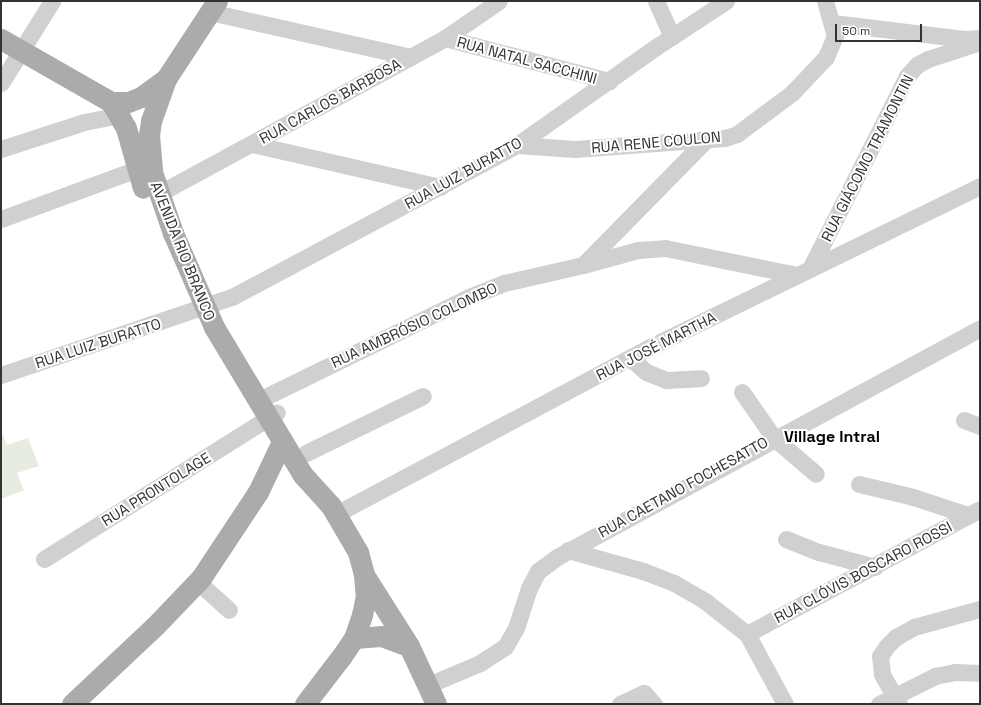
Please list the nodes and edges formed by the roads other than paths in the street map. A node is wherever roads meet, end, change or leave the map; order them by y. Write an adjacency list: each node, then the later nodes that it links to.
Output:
1 (52, 1): 13 (street)
2 (498, 1): 9 (street, RUA CARLOS BARBOSA)
3 (656, 1): 8 (street)
4 (726, 1): 8 (street, RUA LUIZ BURATTO)
5 (825, 1): 7 (street, RUA RENE COULON)
6 (213, 6): 14 (street); 15 (main road, AVENIDA RIO BRANCO)
7 (833, 23): 10 (street); 20 (street, RUA RENE COULON)
8 (672, 37): 16 (street, RUA LUIZ BURATTO)
9 (445, 38): 14 (street, RUA CARLOS BARBOSA); 16 (street, RUA NATAL SACCHINI)
10 (980, 38)
11 (1, 39): 13 (main road)
12 (980, 42): 30 (street, RUA GIÁCOMO TRAMONTIN)
13 (21, 50): 17 (street); 18 (main road)
14 (411, 57): 21 (street, RUA CARLOS BARBOSA)
15 (166, 79): 18 (main road); 27 (main road, AVENIDA RIO BRANCO)
16 (609, 81): 22 (street, RUA LUIZ BURATTO)
17 (1, 83)
18 (112, 104): 19 (street); 19 (street); 24 (main road, AVENIDA RIO BRANCO)
19 (84, 122): 23 (street)
20 (707, 139): 22 (street, RUA RENE COULON); 29 (street)
21 (252, 144): 26 (street); 27 (street, RUA CARLOS BARBOSA)
22 (518, 145): 26 (street, RUA LUIZ BURATTO)
23 (1, 149)
24 (137, 169): 28 (street); 31 (main road, AVENIDA RIO BRANCO)
25 (980, 186): 30 (street, RUA JOSÉ MARTHA)
26 (440, 187): 31 (street, RUA LUIZ BURATTO)
27 (158, 194): 31 (main road, AVENIDA RIO BRANCO)
28 (1, 219)
29 (583, 265): 30 (street, RUA AMBRÓSIO COLOMBO); 38 (street, RUA AMBRÓSIO COLOMBO)
30 (803, 272): 33 (street, RUA JOSÉ MARTHA)
31 (201, 309): 34 (street, RUA LUIZ BURATTO); 38 (main road, AVENIDA RIO BRANCO)
32 (980, 328): 42 (street, RUA CAETANO FOCHESATTO)
33 (630, 358): 35 (street); 49 (street, RUA JOSÉ MARTHA)
34 (1, 375)
35 (701, 378)
36 (742, 392): 42 (street)
37 (424, 396): 44 (street)
38 (261, 398): 39 (main road, AVENIDA RIO BRANCO)
39 (272, 415): 43 (main road, AVENIDA RIO BRANCO); 44 (main road, AVENIDA RIO BRANCO); 53 (street, RUA PRONTOLAGE)
40 (964, 420): 41 (street)
41 (980, 426)
42 (774, 438): 45 (street); 52 (street, RUA CAETANO FOCHESATTO)
43 (282, 442): 46 (main road, AVENIDA RIO BRANCO); 48 (main road)
44 (306, 453): 49 (main road, AVENIDA RIO BRANCO)
45 (816, 474)
46 (303, 475): 48 (main road); 49 (main road, AVENIDA RIO BRANCO)
47 (859, 484): 50 (street)
48 (258, 492): 56 (main road)
49 (331, 504): 55 (main road, AVENIDA RIO BRANCO)
50 (974, 512): 54 (street, RUA CLÓVIS BOSCARO ROSSI)
51 (786, 539): 54 (street)
52 (568, 550): 59 (street); 63 (street, RUA CAETANO FOCHESATTO)
53 (44, 559)
54 (875, 567): 59 (street, RUA CLÓVIS BOSCARO ROSSI)
55 (364, 575): 60 (main road, AVENIDA RIO BRANCO); 61 (main road)
56 (197, 581): 58 (street); 65 (main road)
57 (980, 609): 64 (street)
58 (229, 610)
59 (747, 634): 70 (street)
60 (354, 638): 61 (main road); 66 (main road, AVENIDA RIO BRANCO)
61 (409, 646): 63 (main road)
62 (980, 673): 64 (street)
63 (428, 685): 67 (main road)
64 (897, 700): 71 (street)
65 (72, 704)
66 (305, 704)
67 (436, 704)
68 (620, 704): 69 (street)
69 (654, 704)
70 (785, 704)
71 (879, 704)

